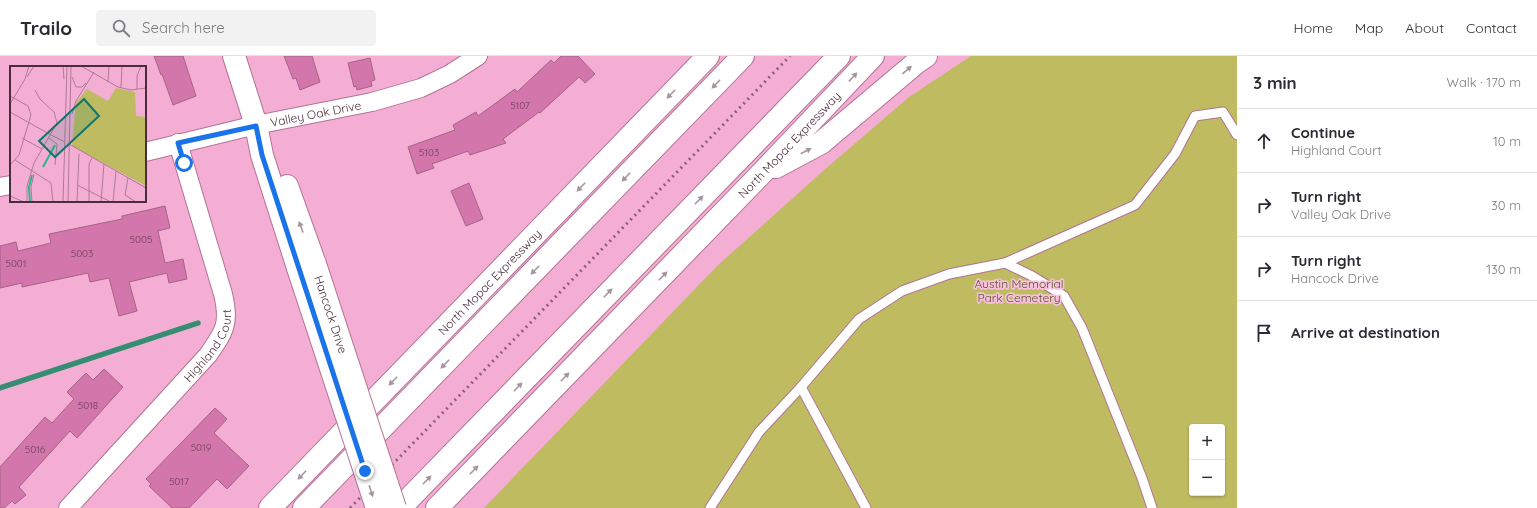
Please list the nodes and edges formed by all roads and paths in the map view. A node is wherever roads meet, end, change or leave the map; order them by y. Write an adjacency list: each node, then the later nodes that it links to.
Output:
1 (234, 56): 8 (main road, Hancock Drive)
2 (478, 56): 8 (street, Valley Oak Drive)
3 (708, 56): 19 (main road, North Mopac Expressway, one-way to 19)
4 (743, 56): 20 (main road, one-way to 20)
5 (839, 56): 23 (main road, one-way to 5)
6 (873, 56): 12 (main road, North Mopac Expressway, one-way to 6)
7 (926, 56): 12 (main road, one-way to 7)
8 (256, 126): 10 (street, Valley Oak Drive); 16 (main road, Hancock Drive)
9 (1237, 135): 15 (lane)
10 (178, 143): 11 (street, Valley Oak Drive); 18 (street, Highland Court)
11 (146, 152)
12 (759, 176): 24 (main road, North Mopac Expressway, one-way to 12)
13 (10, 185): 14 (street)
14 (0, 188)
15 (1005, 263): 17 (lane); 27 (lane)
16 (306, 266): 21 (main road, Hancock Drive, one-way to 21, bridge); 22 (main road, Hancock Drive, bridge)
17 (801, 387): 25 (lane); 26 (lane)
18 (68, 508)
19 (270, 508)
20 (304, 508)
21 (377, 508)
22 (395, 508)
23 (400, 508)
24 (437, 508)
25 (710, 508)
26 (866, 508)
27 (1152, 508)

